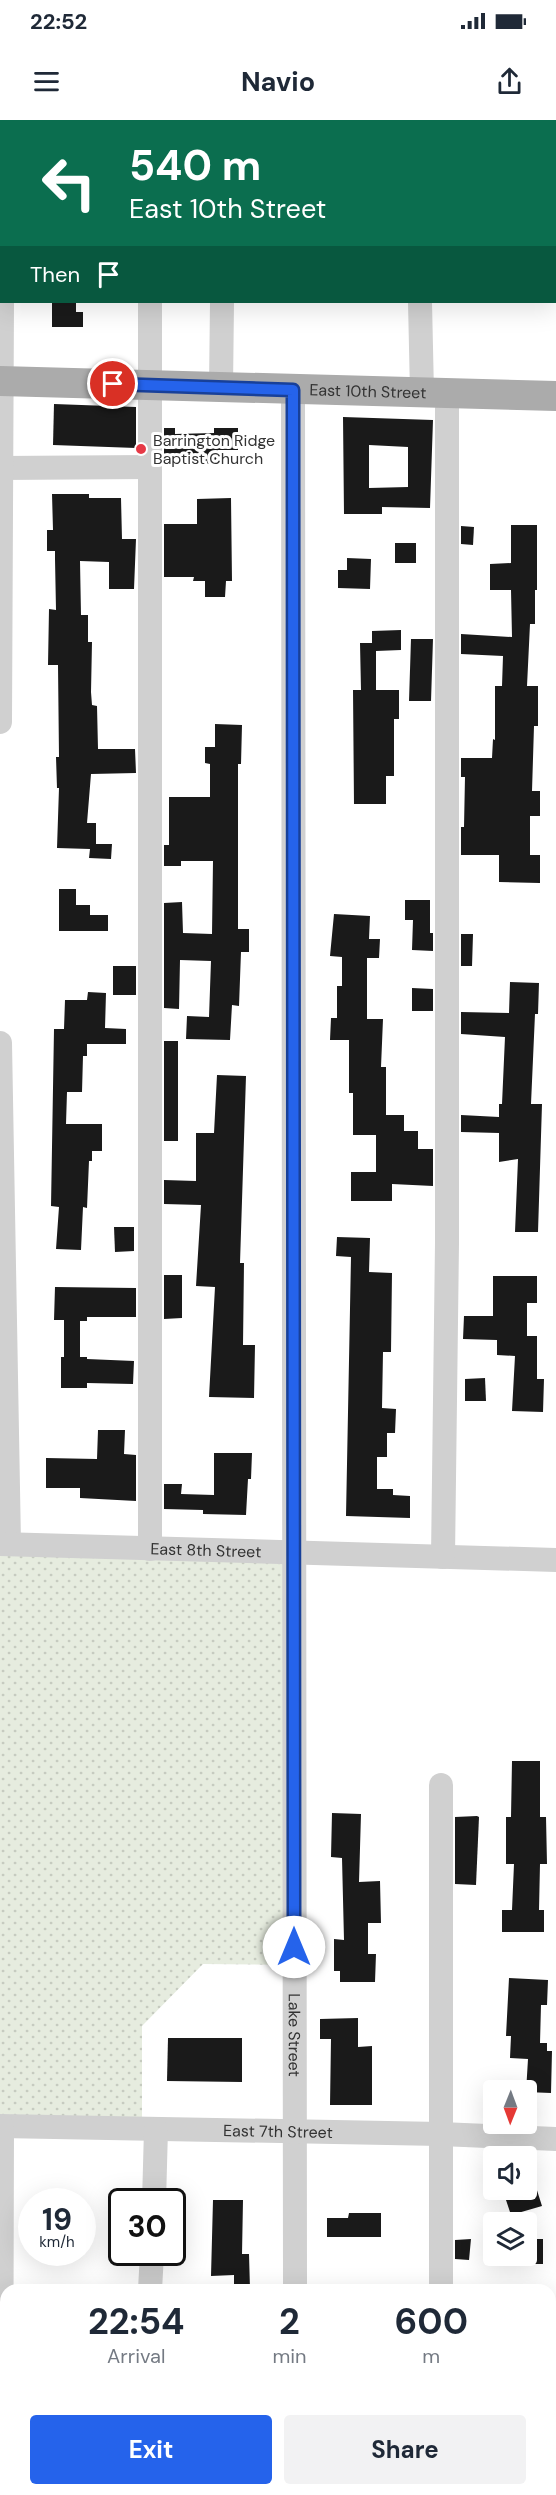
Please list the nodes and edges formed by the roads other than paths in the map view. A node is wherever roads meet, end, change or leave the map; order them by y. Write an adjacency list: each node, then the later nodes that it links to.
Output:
1 (2, 303): 5 (street)
2 (150, 303): 6 (street)
3 (222, 303): 7 (street)
4 (420, 303): 9 (street)
5 (1, 381): 6 (main road, East 10th Street); 12 (street)
6 (150, 386): 7 (main road, East 10th Street); 11 (street)
7 (221, 388): 8 (main road, East 10th Street)
8 (293, 390): 9 (main road, East 10th Street); 17 (street, Lake Street)
9 (434, 394): 10 (main road, East 10th Street); 18 (street)
10 (556, 396)
11 (149, 467): 12 (street); 16 (street)
12 (1, 468): 13 (street)
13 (0, 722)
14 (0, 1043): 15 (street)
15 (4, 1544): 16 (street, East 8th Street)
16 (150, 1549): 17 (street, East 8th Street)
17 (293, 1553): 18 (street, East 8th Street); 23 (street, Lake Street)
18 (443, 1557): 19 (street, East 8th Street)
19 (556, 1560)
20 (441, 1785): 24 (street)
21 (1, 2126): 22 (street, East 7th Street); 28 (street)
22 (156, 2128): 23 (street, East 7th Street); 26 (street)
23 (294, 2131): 24 (street, East 7th Street); 30 (street, Lake Street)
24 (441, 2134): 25 (street, East 7th Street); 31 (street)
25 (556, 2139)
26 (154, 2188)
27 (151, 2266): 29 (street)
28 (2, 2284)
29 (150, 2284)
30 (295, 2284)
31 (441, 2284)

